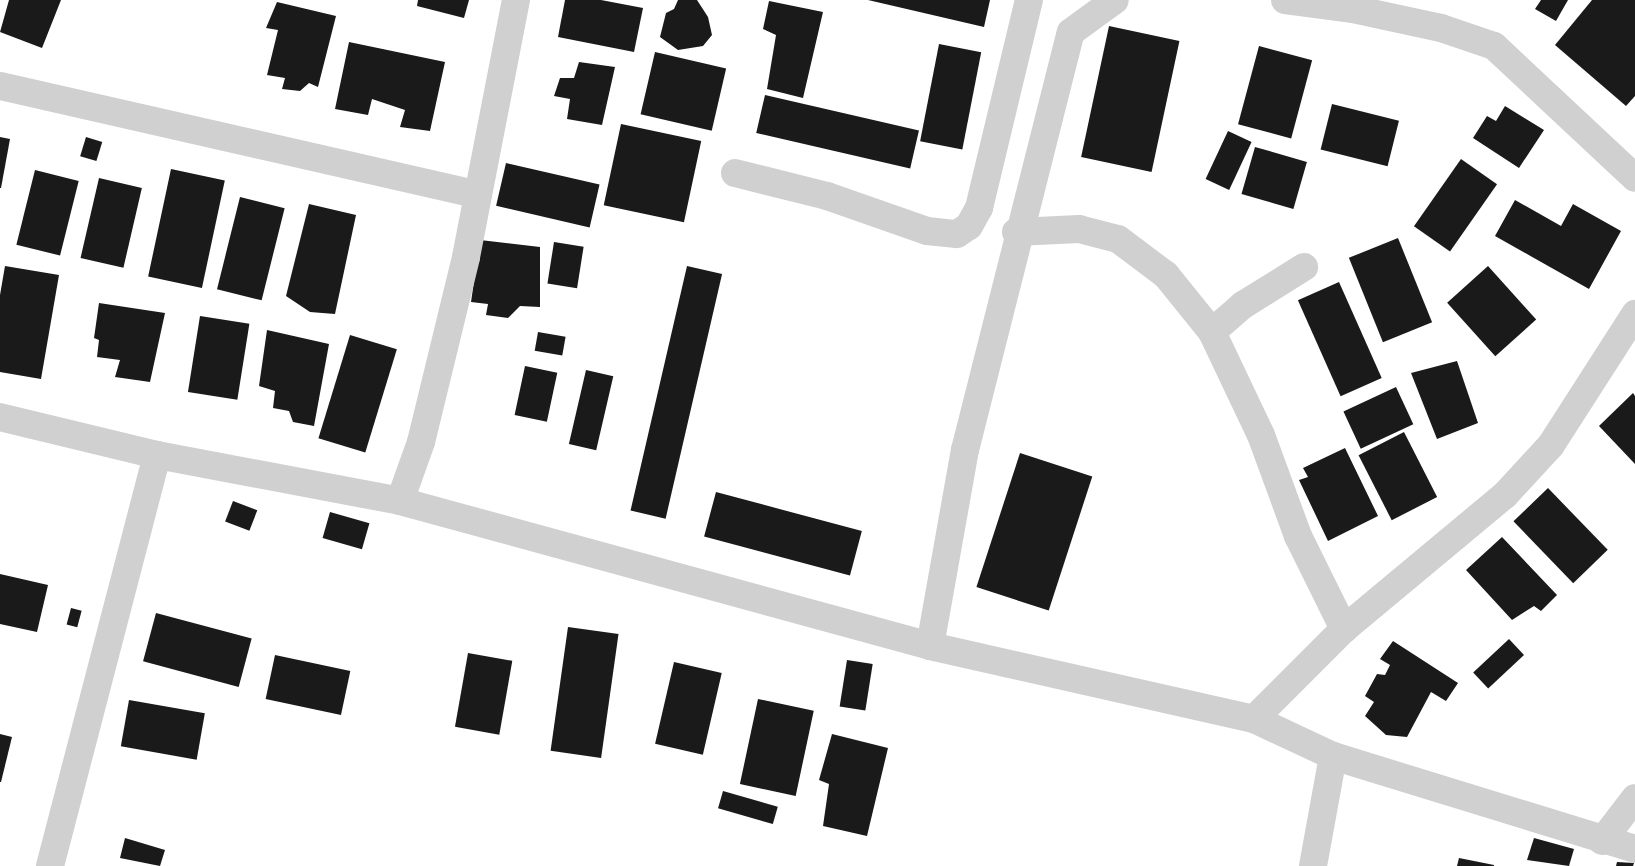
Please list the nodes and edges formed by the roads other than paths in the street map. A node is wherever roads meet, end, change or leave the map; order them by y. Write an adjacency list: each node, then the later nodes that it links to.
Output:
1 (516, 0): 8 (street)
2 (1029, 0): 6 (street)
3 (1115, 0): 9 (street)
4 (1285, 0): 7 (street)
5 (0, 86): 8 (street)
6 (735, 173)
7 (1635, 178)
8 (478, 195): 15 (street)
9 (1016, 232): 12 (street); 17 (street)
10 (1304, 267): 12 (street)
11 (1634, 318): 16 (street)
12 (1212, 332): 16 (street)
13 (0, 417): 14 (street)
14 (157, 454): 15 (street); 23 (street)
15 (400, 500): 17 (street)
16 (1344, 629): 18 (street)
17 (930, 646): 18 (street)
18 (1254, 718): 19 (street)
19 (1333, 756): 21 (street); 24 (street)
20 (1635, 798): 21 (street)
21 (1602, 841): 22 (street)
22 (1635, 849)
23 (50, 866)
24 (1313, 866)

